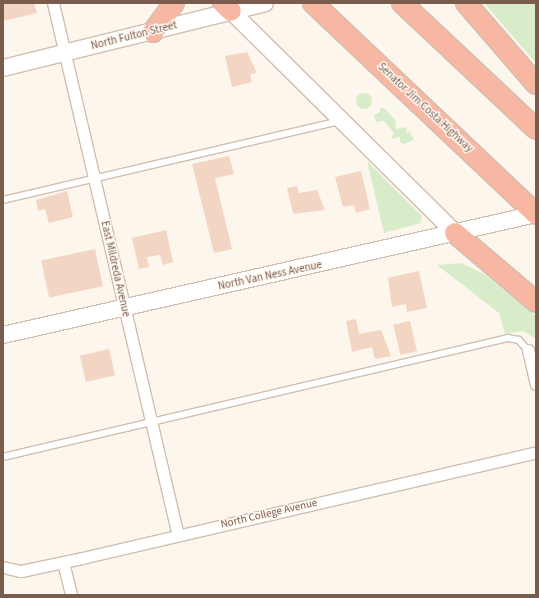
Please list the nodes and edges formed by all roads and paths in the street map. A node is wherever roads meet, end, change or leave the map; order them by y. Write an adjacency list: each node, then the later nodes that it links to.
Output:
1 (53, 3): 9 (street, East Mildreda Avenue)
2 (174, 3): 8 (highway)
3 (265, 3): 7 (main road, North Fulton Street)
4 (313, 3): 16 (highway, Senator Jim Costa Highway)
5 (402, 3): 13 (highway)
6 (466, 3): 11 (highway)
7 (227, 7): 8 (main road, North Fulton Street); 12 (main road)
8 (153, 32): 9 (main road, North Fulton Street)
9 (65, 54): 10 (main road, North Fulton Street); 14 (street, East Mildreda Avenue)
10 (3, 68)
11 (536, 84)
12 (343, 120): 14 (lane); 17 (main road)
13 (536, 129)
14 (94, 179): 15 (lane); 19 (street, East Mildreda Avenue)
15 (3, 200)
16 (536, 214): 17 (main road, North Van Ness Avenue)
17 (455, 233): 18 (highway); 19 (main road, North Van Ness Avenue)
18 (536, 302)
19 (124, 307): 20 (main road, North Van Ness Avenue); 23 (street, East Mildreda Avenue)
20 (3, 335)
21 (528, 350): 22 (street); 23 (lane)
22 (536, 384)
23 (152, 423): 25 (lane); 26 (street, East Mildreda Avenue)
24 (536, 452): 26 (street, North College Avenue)
25 (3, 457)
26 (178, 536): 27 (street, North College Avenue)
27 (63, 562): 28 (street, North College Avenue); 29 (street)
28 (3, 567)
29 (71, 595)

